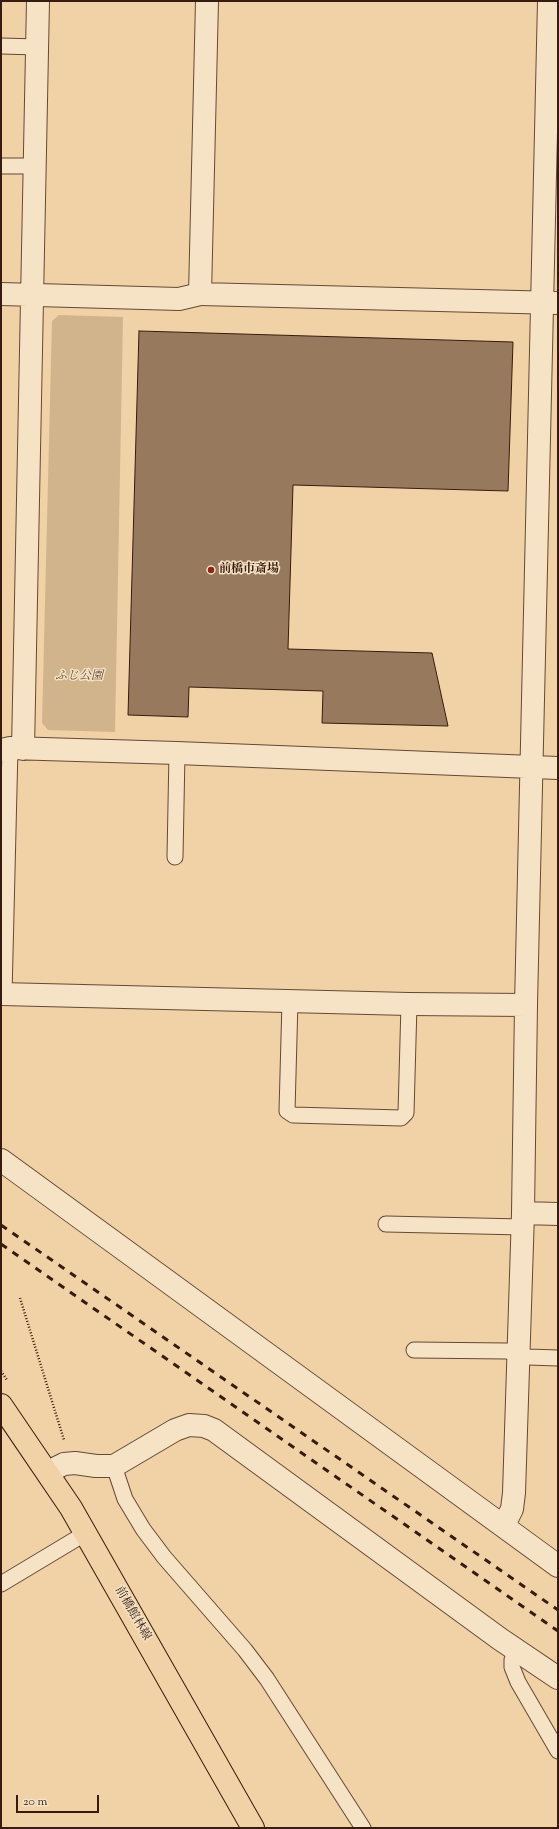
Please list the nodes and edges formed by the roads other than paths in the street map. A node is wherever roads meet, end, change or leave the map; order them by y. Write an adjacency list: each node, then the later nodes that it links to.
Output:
1 (38, 1): 5 (street)
2 (207, 1): 9 (street)
3 (549, 1): 11 (street)
4 (1, 46): 5 (lane)
5 (38, 47): 7 (street)
6 (1, 166): 7 (lane)
7 (35, 166): 10 (street)
8 (1, 294): 10 (street)
9 (200, 294): 10 (street); 11 (street)
10 (32, 295): 12 (street)
11 (550, 302): 14 (street)
12 (11, 749): 13 (street); 17 (lane)
13 (177, 753): 14 (street); 16 (lane)
14 (532, 768): 15 (street); 20 (street)
15 (558, 768)
16 (175, 856)
17 (3, 994): 18 (street)
18 (290, 1001): 19 (street); 19 (lane)
19 (409, 1004): 20 (street)
20 (526, 1005): 23 (street)
21 (1, 1160): 31 (street)
22 (558, 1214): 23 (street)
23 (523, 1220): 24 (lane); 26 (street)
24 (386, 1224)
25 (414, 1350): 26 (lane)
26 (517, 1355): 27 (lane); 31 (street)
27 (558, 1358)
28 (1, 1405): 30 (main road, 前橋館林線)
29 (114, 1466): 30 (street); 35 (street); 39 (lane)
30 (48, 1472): 32 (main road, 前橋館林線)
31 (504, 1525): 33 (street)
32 (86, 1533): 34 (lane); 38 (main road, 前橋館林線)
33 (558, 1566)
34 (1, 1584)
35 (518, 1651): 36 (street); 37 (lane)
36 (558, 1678)
37 (558, 1751)
38 (253, 1828)
39 (363, 1828)

